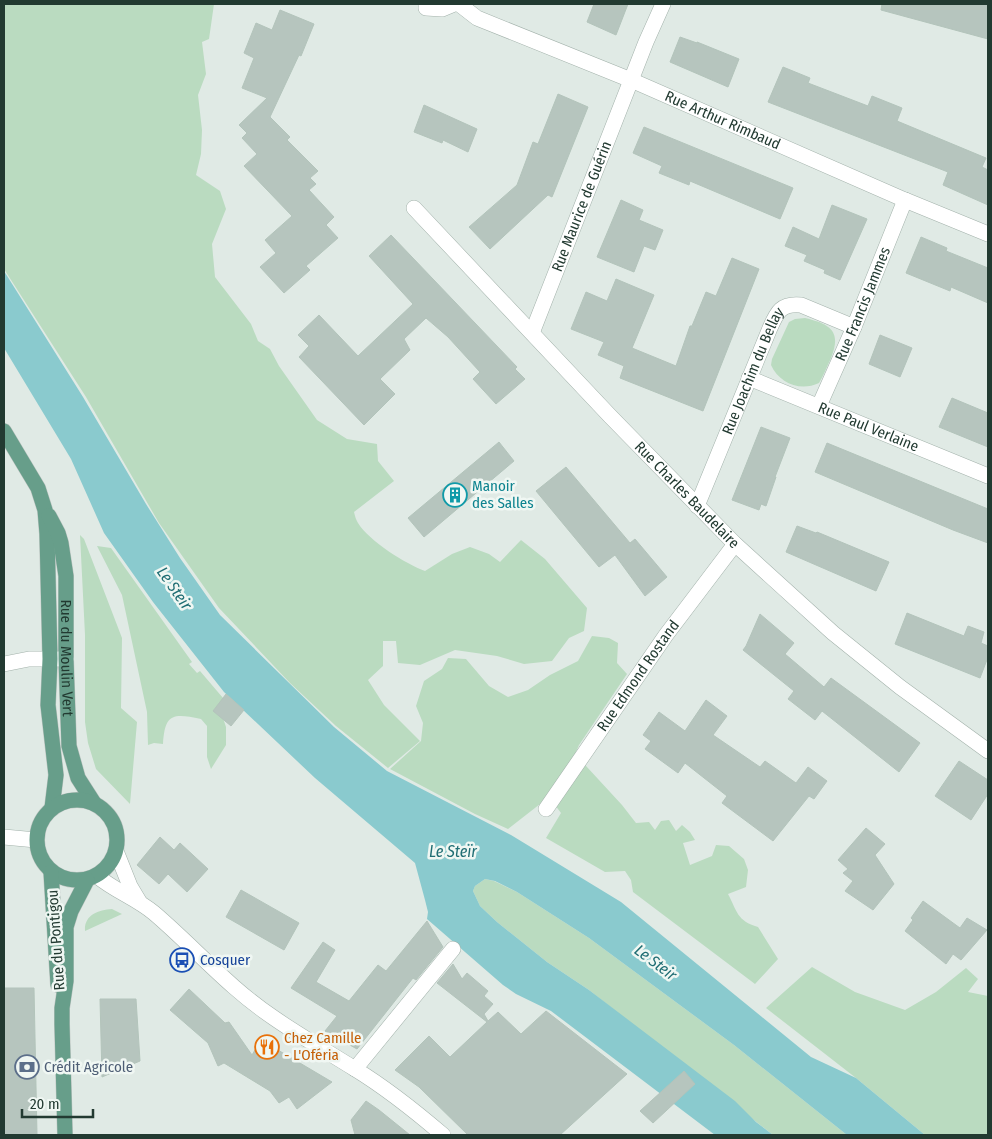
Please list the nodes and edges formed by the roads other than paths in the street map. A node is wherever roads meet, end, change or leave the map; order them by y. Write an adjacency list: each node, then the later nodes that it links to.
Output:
1 (454, 4): 4 (street)
2 (459, 4): 5 (street, Rue Arthur Rimbaud)
3 (663, 4): 5 (street, Rue Maurice de Guérin)
4 (426, 8)
5 (631, 80): 6 (street, Rue Arthur Rimbaud); 10 (street, Rue Maurice de Guérin)
6 (905, 200): 8 (street, Rue Arthur Rimbaud); 9 (street, Rue Francis Jammes)
7 (414, 208): 10 (street, Rue Charles Baudelaire)
8 (988, 234)
9 (854, 327): 11 (street, Rue Joachim du Bellay); 12 (street, Rue Francis Jammes)
10 (532, 333): 15 (street, Rue Charles Baudelaire)
11 (749, 378): 12 (street, Rue Paul Verlaine); 15 (street, Rue Joachim du Bellay)
12 (819, 406): 14 (street, Rue Paul Verlaine)
13 (4, 431): 16 (main road, Rue du Moulin Vert)
14 (988, 476)
15 (697, 506): 17 (street, Rue Charles Baudelaire)
16 (45, 510): 18 (main road, Rue du Moulin Vert); 19 (main road, Rue du Moulin Vert)
17 (735, 544): 21 (street, Rue Charles Baudelaire); 24 (street, Rue Edmond Rostand)
18 (50, 659): 19 (street); 20 (street); 23 (main road, Rue du Moulin Vert)
19 (66, 659): 22 (main road, Rue du Moulin Vert)
20 (4, 664)
21 (988, 751)
22 (94, 803): 23 (main road); 27 (main road)
23 (52, 808): 26 (main road)
24 (546, 809)
25 (4, 837): 26 (street)
26 (36, 840): 28 (main road)
27 (116, 850): 29 (main road); 30 (street)
28 (51, 872): 29 (main road); 32 (main road, Rue du Pontigou)
29 (92, 878): 30 (street); 32 (main road, Rue du Pontigou)
30 (139, 902): 33 (street)
31 (453, 949): 33 (street)
32 (62, 1008): 34 (main road, Rue du Pontigou)
33 (355, 1069): 35 (street)
34 (65, 1135)
35 (443, 1135)

